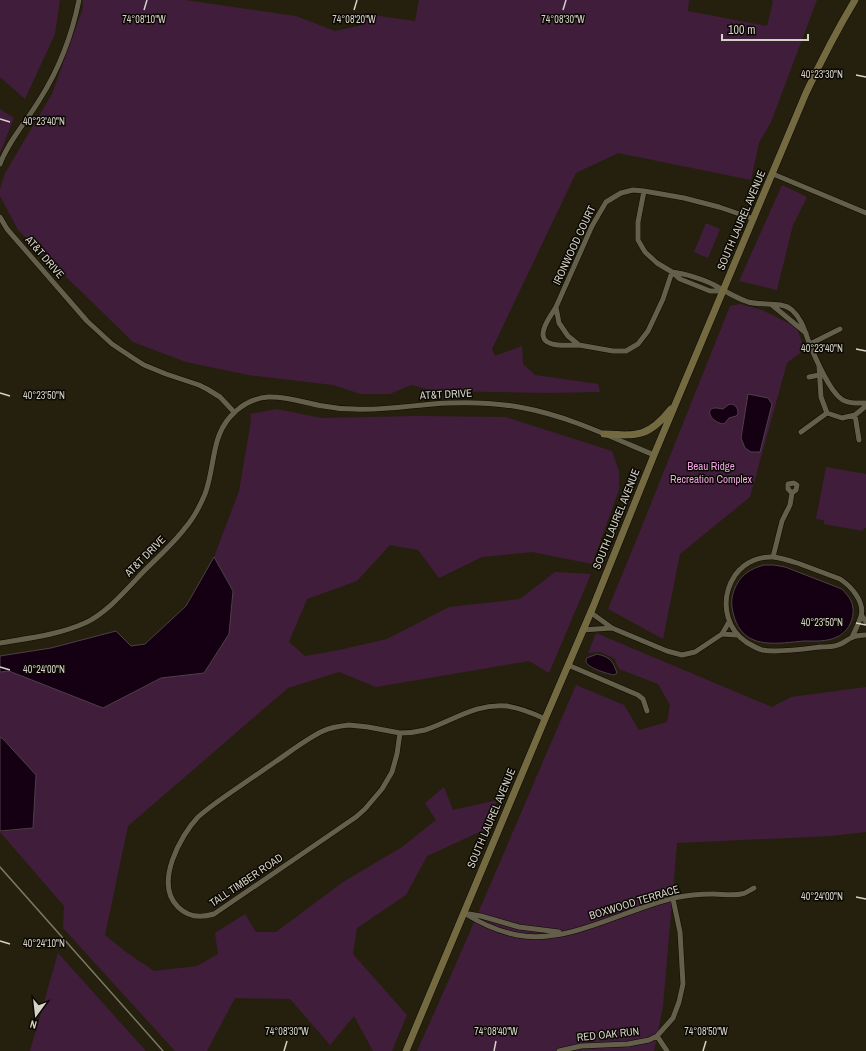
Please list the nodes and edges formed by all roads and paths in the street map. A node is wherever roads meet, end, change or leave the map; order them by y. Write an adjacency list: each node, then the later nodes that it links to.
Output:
1 (79, 0): 3 (street)
2 (855, 0): 4 (main road, SOUTH LAUREL AVENUE)
3 (0, 164)
4 (773, 174): 6 (street); 8 (main road, SOUTH LAUREL AVENUE)
5 (644, 191): 8 (street, IRONWOOD COURT); 9 (street); 14 (street, IRONWOOD COURT)
6 (866, 213)
7 (0, 218): 25 (street, AT&T DRIVE)
8 (754, 219): 12 (main road, SOUTH LAUREL AVENUE)
9 (672, 272): 10 (street); 11 (street); 18 (street, IRONWOOD COURT)
10 (697, 278): 11 (street); 12 (street)
11 (694, 285): 12 (street)
12 (723, 291): 13 (street); 22 (main road, SOUTH LAUREL AVENUE)
13 (772, 305): 16 (street); 16 (street)
14 (556, 307): 18 (street); 18 (street, IRONWOOD COURT)
15 (840, 329): 17 (street)
16 (806, 334): 17 (street)
17 (810, 344): 19 (street)
18 (579, 345)
19 (819, 365): 20 (street); 23 (street)
20 (819, 376): 21 (street); 26 (street)
21 (809, 377)
22 (677, 401): 29 (main road); 31 (main road, SOUTH LAUREL AVENUE)
23 (866, 402)
24 (866, 406): 27 (street)
25 (234, 412): 29 (street, AT&T DRIVE); 44 (street, AT&T DRIVE)
26 (827, 413): 27 (street); 28 (street)
27 (855, 415): 30 (street)
28 (801, 432)
29 (604, 434): 31 (street, AT&T DRIVE)
30 (859, 440)
31 (654, 455): 34 (main road, SOUTH LAUREL AVENUE)
32 (792, 493): 33 (street)
33 (773, 557): 35 (street); 36 (street)
34 (590, 612): 38 (street); 39 (main road, SOUTH LAUREL AVENUE)
35 (862, 616): 37 (street); 43 (street)
36 (729, 622): 40 (street); 41 (street)
37 (866, 622)
38 (612, 628): 39 (street); 40 (street)
39 (582, 630): 45 (main road, SOUTH LAUREL AVENUE)
40 (722, 634): 41 (street)
41 (736, 634): 43 (street)
42 (866, 635): 43 (street)
43 (852, 637)
44 (0, 643)
45 (568, 665): 46 (street); 47 (main road, SOUTH LAUREL AVENUE)
46 (647, 711)
47 (545, 719): 48 (street, TALL TIMBER ROAD); 51 (main road, SOUTH LAUREL AVENUE)
48 (400, 733): 48 (street, TALL TIMBER ROAD)
49 (754, 888): 50 (street, BOXWOOD TERRACE)
50 (673, 899): 52 (street, BOXWOOD TERRACE); 53 (street)
51 (464, 913): 52 (street, BOXWOOD TERRACE); 52 (street, BOXWOOD TERRACE); 54 (main road, SOUTH LAUREL AVENUE)
52 (566, 933)
53 (657, 1036): 55 (street, RED OAK RUN); 56 (street)
54 (406, 1051)
55 (559, 1051)
56 (667, 1051)

